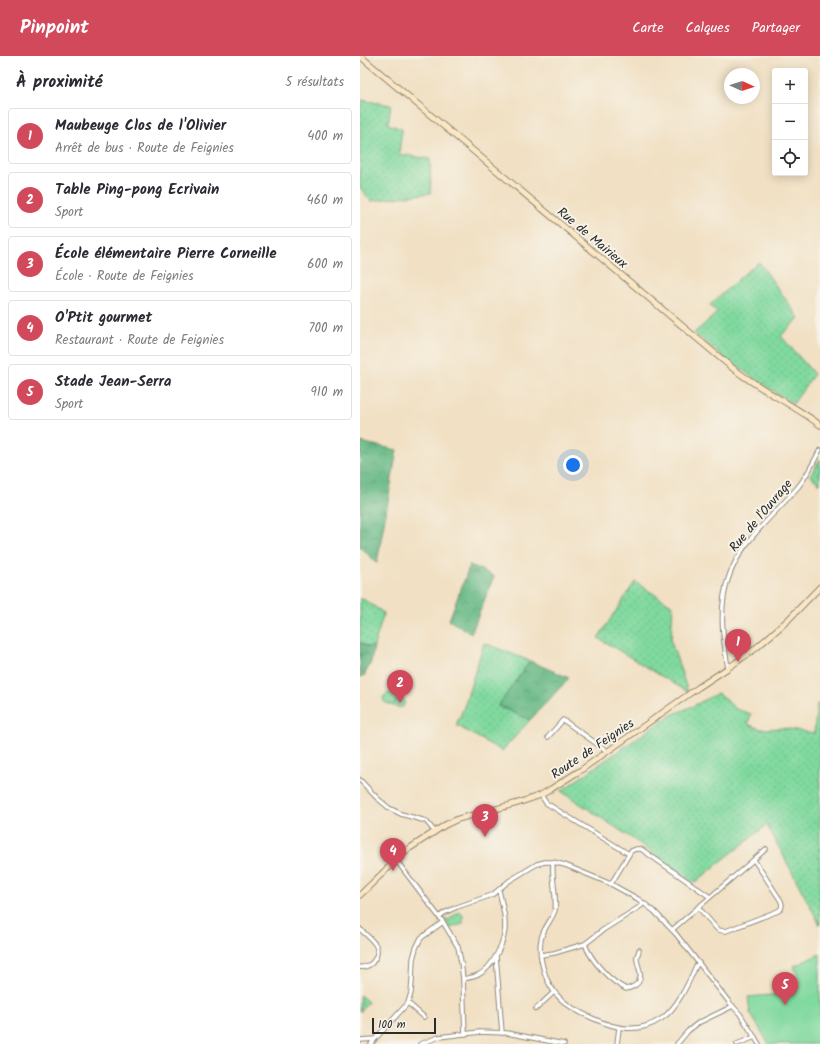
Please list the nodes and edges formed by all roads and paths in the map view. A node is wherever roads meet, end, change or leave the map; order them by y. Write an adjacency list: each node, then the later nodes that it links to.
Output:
1 (360, 56): 2 (street, Rue de Mairieux)
2 (820, 425)
3 (820, 450): 5 (street, Rue de l'Ouvrage)
4 (820, 587): 5 (street, Route de Feignies)
5 (728, 668): 7 (street, Route de Feignies)
6 (548, 737): 7 (street)
7 (607, 751): 9 (street, Route de Feignies)
8 (360, 780): 10 (street)
9 (541, 795): 10 (street, Route de Feignies); 12 (street)
10 (435, 832): 13 (street, Route de Feignies)
11 (766, 849): 14 (street)
12 (629, 854): 16 (street); 19 (street)
13 (396, 860): 18 (street, Route de Feignies); 22 (street)
14 (754, 860): 19 (street); 21 (street)
15 (552, 862): 16 (street); 17 (street); 28 (street)
16 (611, 884): 20 (street)
17 (498, 890): 22 (street); 29 (street)
18 (360, 896)
19 (710, 897): 21 (street)
20 (643, 902): 25 (street); 26 (street)
21 (698, 907): 25 (street)
22 (438, 917): 23 (street)
23 (442, 922): 32 (street); 34 (street)
24 (360, 929): 31 (street)
25 (672, 930): 30 (street)
26 (585, 944): 27 (street); 28 (street)
27 (639, 950)
28 (541, 955): 33 (street)
29 (496, 956): 32 (street); 39 (street)
30 (699, 963): 35 (street); 38 (street)
31 (360, 967)
32 (463, 979): 40 (street)
33 (554, 992): 36 (street); 38 (street)
34 (408, 1002): 37 (street); 42 (street)
35 (733, 1006): 41 (street); 48 (street)
36 (536, 1009)
37 (424, 1017)
38 (620, 1028): 47 (street)
39 (502, 1033): 40 (street); 46 (street)
40 (465, 1034): 45 (street)
41 (755, 1037): 49 (street); 50 (street)
42 (375, 1039): 43 (street); 44 (street)
43 (360, 1040)
44 (371, 1044)
45 (420, 1044)
46 (564, 1044)
47 (616, 1044)
48 (677, 1044)
49 (737, 1044)
50 (759, 1044)

